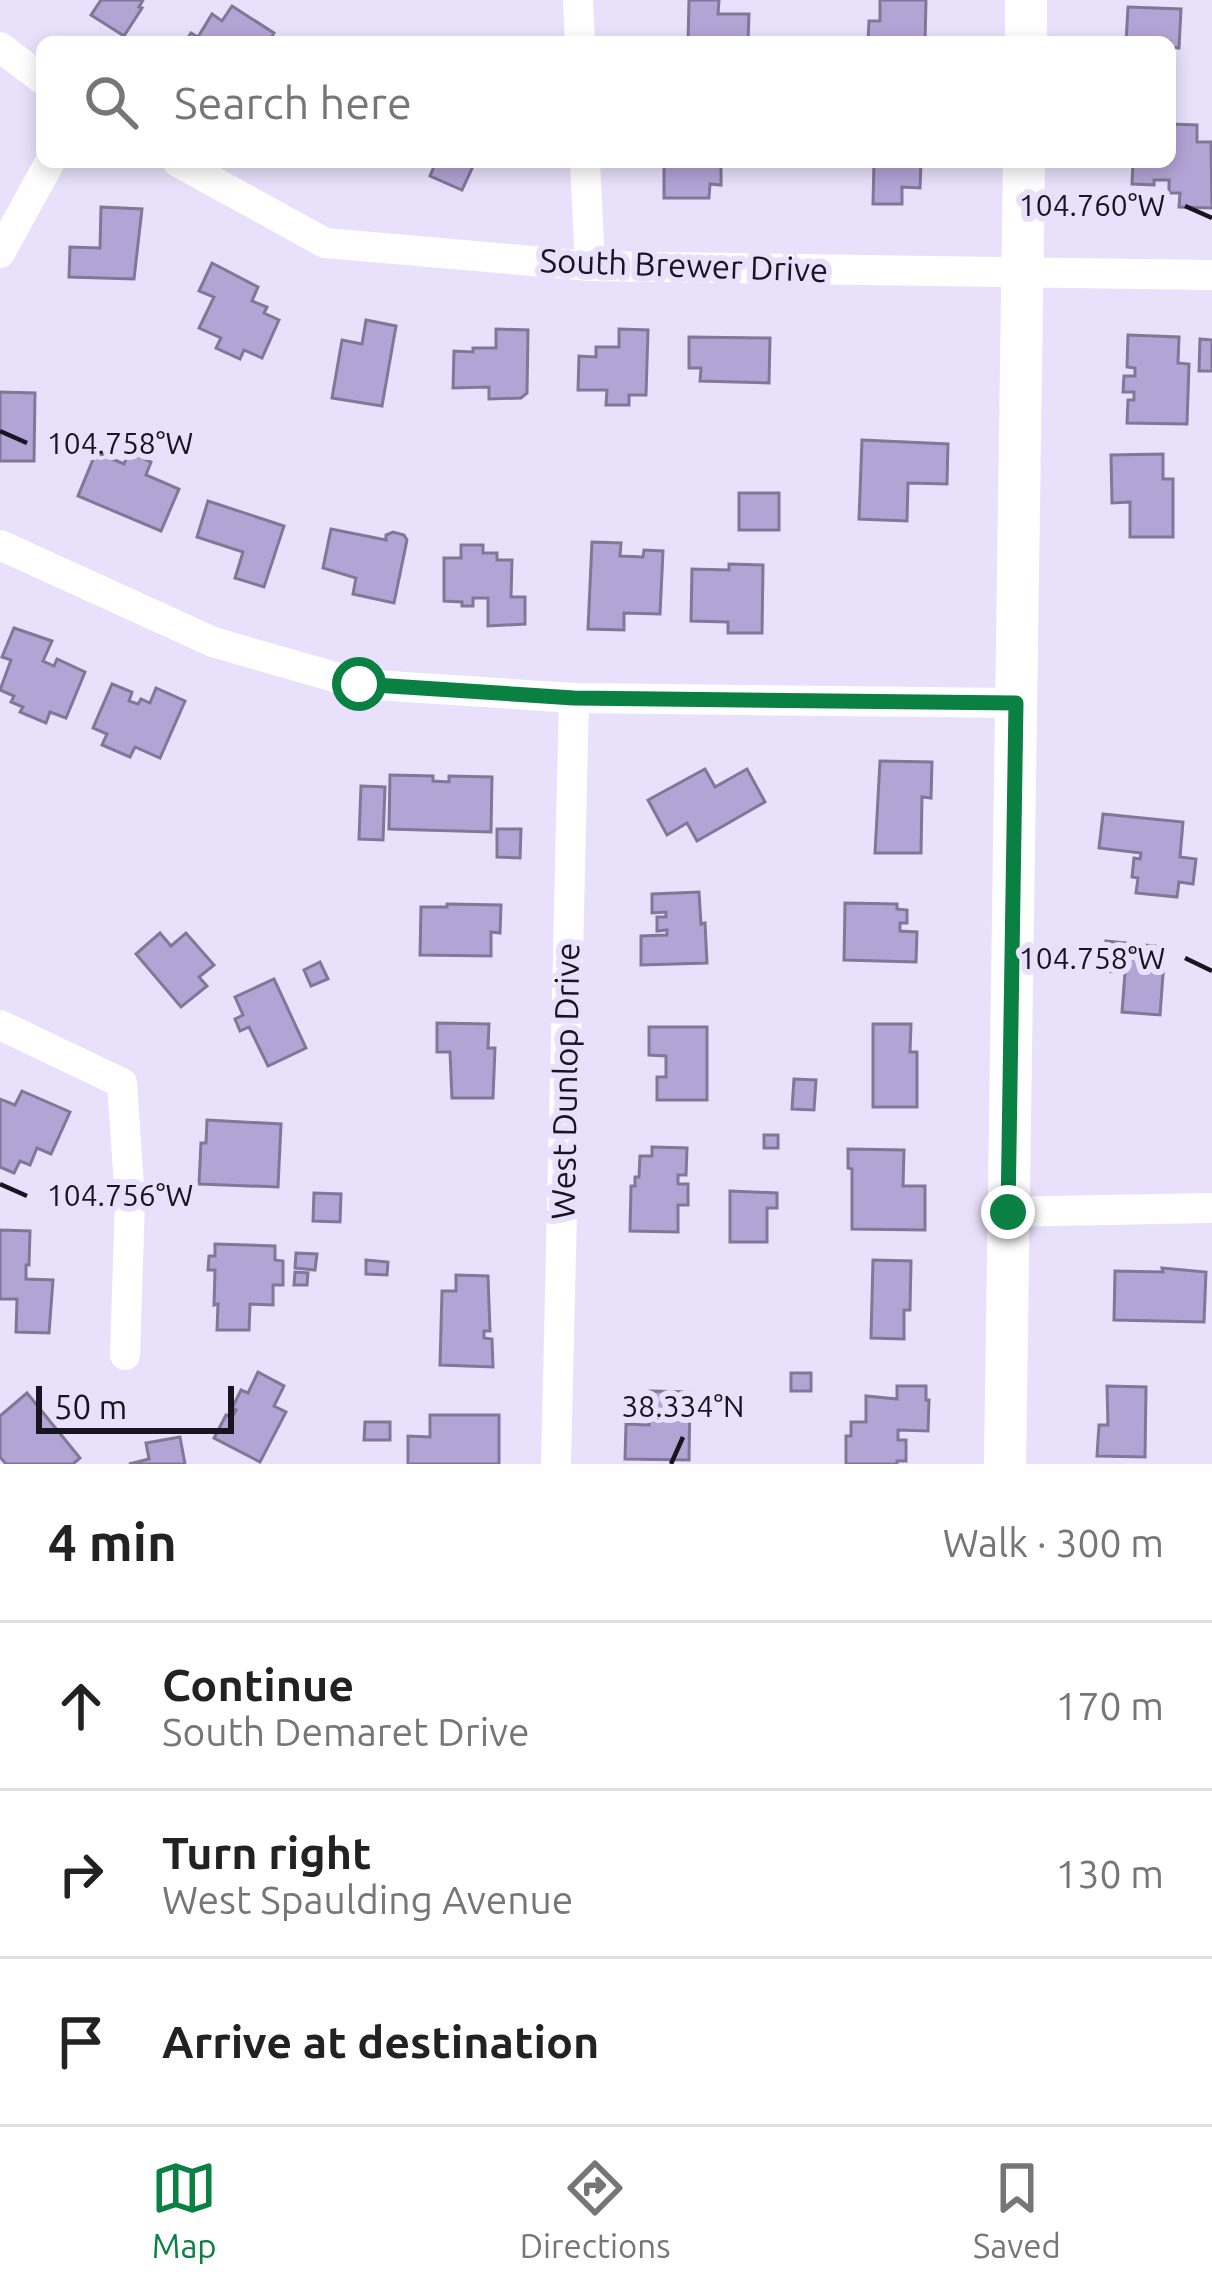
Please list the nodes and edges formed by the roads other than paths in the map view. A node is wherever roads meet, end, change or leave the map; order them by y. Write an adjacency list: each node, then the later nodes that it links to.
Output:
1 (578, 0): 3 (street)
2 (1026, 0): 4 (street)
3 (580, 36)
4 (1026, 36)
5 (0, 46): 6 (street)
6 (36, 74)
7 (47, 168): 11 (street)
8 (189, 168): 12 (street, South Brewer Drive)
9 (585, 168): 12 (street)
10 (1024, 168): 13 (street)
11 (0, 253)
12 (590, 266): 13 (street, South Brewer Drive)
13 (1022, 273): 14 (street, South Brewer Drive); 17 (street)
14 (1212, 275)
15 (0, 545): 16 (street)
16 (574, 698): 17 (street); 22 (street, West Dunlop Drive)
17 (1016, 703): 20 (street)
18 (0, 1025): 21 (street)
19 (1212, 1208): 20 (street)
20 (1008, 1212): 23 (street)
21 (125, 1355)
22 (556, 1464)
23 (1005, 1464)

